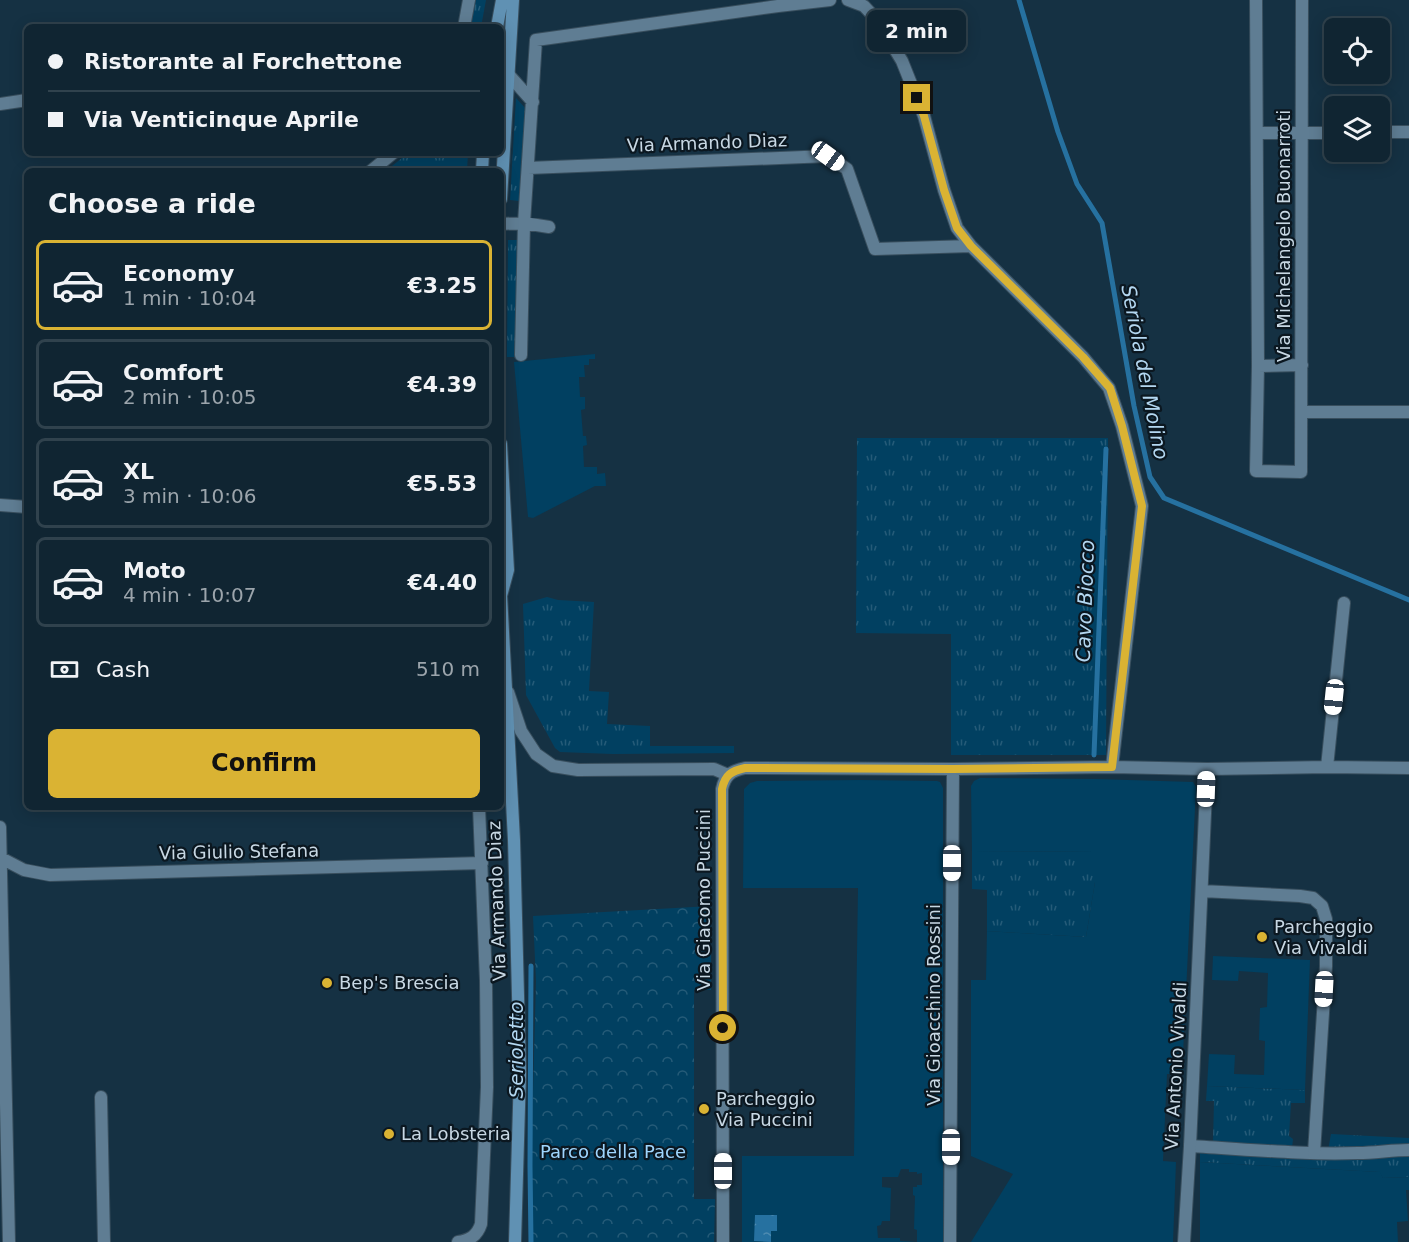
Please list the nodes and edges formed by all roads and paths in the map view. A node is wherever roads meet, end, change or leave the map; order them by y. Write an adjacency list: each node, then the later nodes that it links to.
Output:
1 (469, 0): 9 (street)
2 (502, 0): 10 (main road)
3 (513, 0): 11 (main road)
4 (830, 0): 13 (street)
5 (848, 0): 8 (street)
6 (1256, 0): 18 (street, Via Michelangelo Buonarroti)
7 (1302, 0): 19 (street, Via Michelangelo Buonarroti)
8 (865, 3): 27 (street)
9 (465, 24)
10 (498, 24)
11 (508, 74): 13 (street); 20 (main road)
12 (24, 100): 14 (street)
13 (533, 102): 23 (street)
14 (0, 104)
15 (1324, 132): 19 (street)
16 (1390, 132): 17 (street)
17 (1409, 132)
18 (1257, 133): 19 (street); 30 (street, Via Michelangelo Buonarroti)
19 (1303, 133): 29 (street, Via Michelangelo Buonarroti)
20 (504, 145)
21 (389, 156): 22 (street)
22 (375, 168)
23 (528, 168): 24 (street); 27 (street, Via Armando Diaz)
24 (524, 223): 25 (street); 26 (street); 28 (street)
25 (504, 224)
26 (549, 227)
27 (971, 246): 40 (street)
28 (521, 354)
29 (1302, 365): 30 (street); 31 (street, Via Michelangelo Buonarroti)
30 (1258, 366): 31 (street, Via Michelangelo Buonarroti)
31 (1302, 412): 32 (street)
32 (1409, 412)
33 (504, 498): 36 (main road, Via Armando Diaz)
34 (0, 506): 35 (street)
35 (24, 507)
36 (504, 584)
37 (1344, 603): 41 (street)
38 (504, 650): 39 (main road, Via Armando Diaz)
39 (506, 686): 45 (street); 60 (main road, Via Armando Diaz)
40 (1112, 767): 43 (street); 44 (street)
41 (1327, 767): 42 (street); 44 (street)
42 (1409, 768)
43 (953, 769): 45 (street); 62 (street, Via Gioacchino Rossini)
44 (1207, 769): 51 (street, Via Antonio Vivaldi)
45 (728, 775): 61 (street, Via Giacomo Puccini)
46 (479, 810): 49 (street, Via Armando Diaz)
47 (0, 827): 48 (street)
48 (1, 858): 49 (street, Via Giulio Stefana); 50 (street)
49 (482, 863): 56 (street, Via Armando Diaz)
50 (0, 874): 57 (street)
51 (1202, 891): 53 (street, Via Antonio Vivaldi); 55 (street)
52 (101, 1097): 58 (street)
53 (1190, 1146): 55 (street); 63 (street, Via Antonio Vivaldi)
54 (1409, 1150): 55 (street)
55 (1314, 1153)
56 (476, 1239): 59 (street)
57 (9, 1242)
58 (104, 1242)
59 (458, 1242)
60 (515, 1242)
61 (723, 1242)
62 (951, 1242)
63 (1184, 1242)

